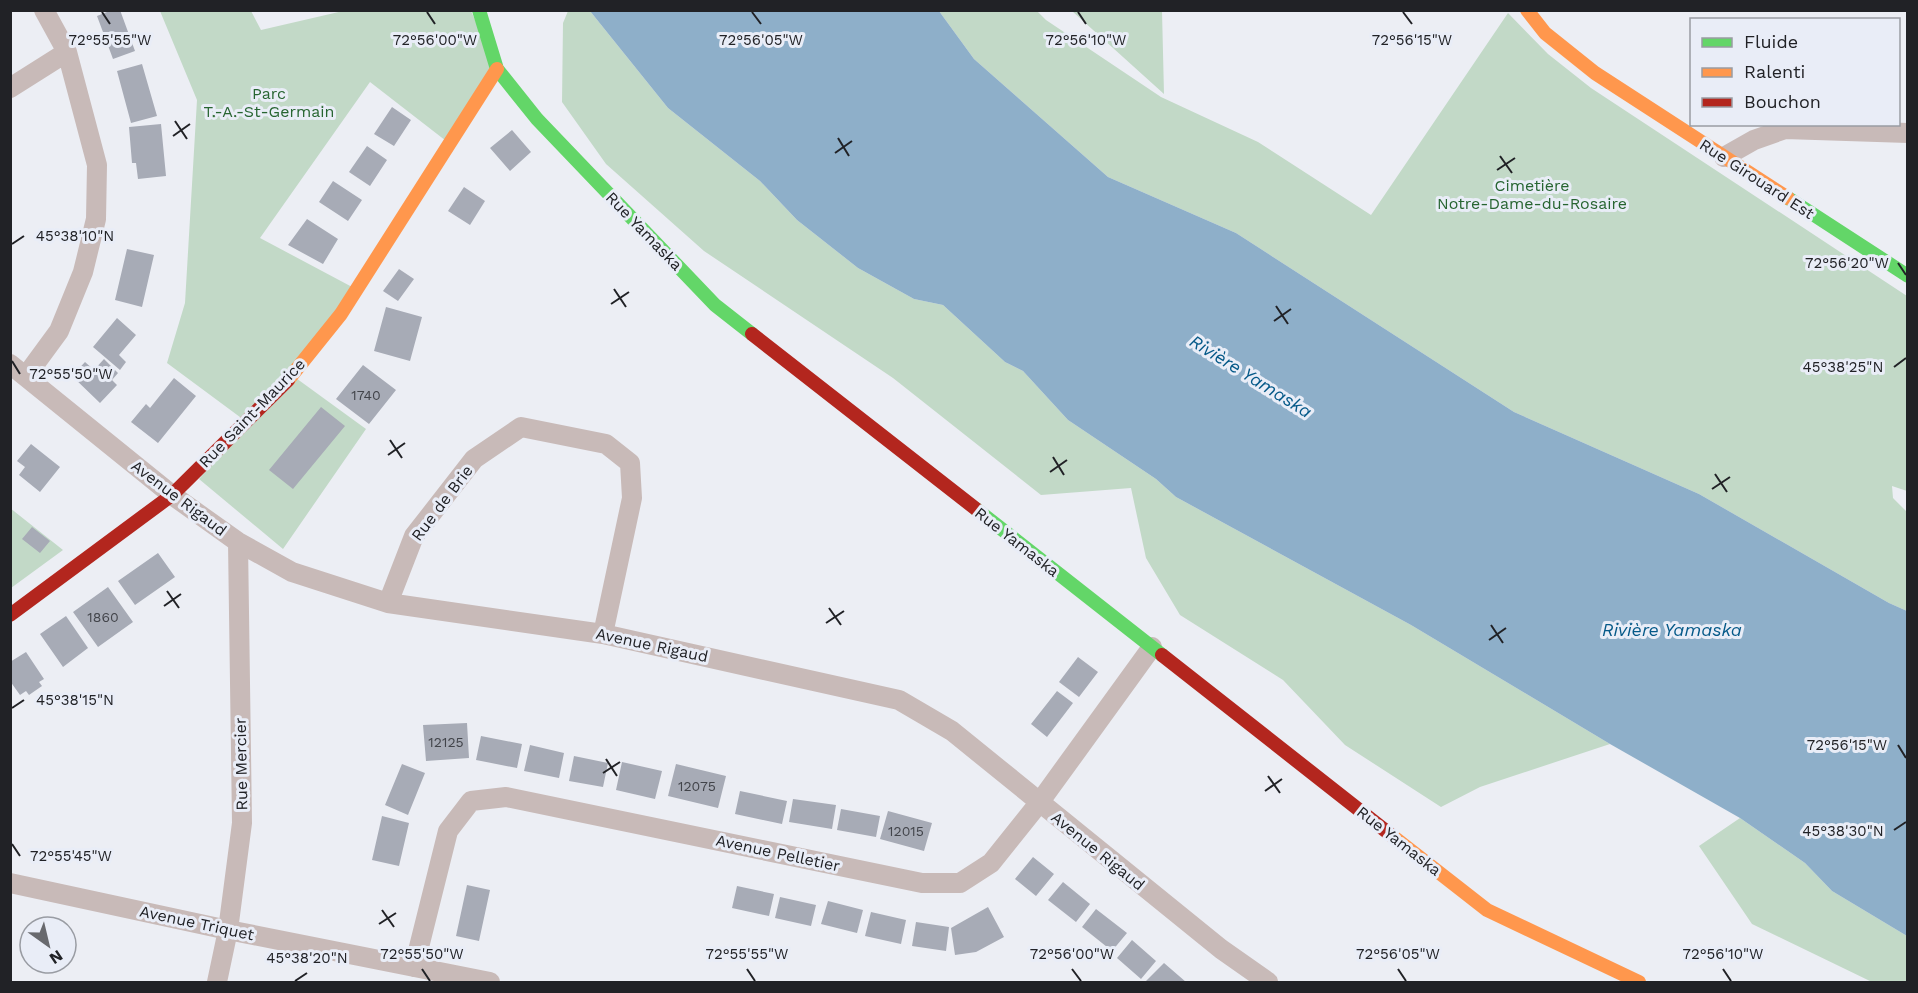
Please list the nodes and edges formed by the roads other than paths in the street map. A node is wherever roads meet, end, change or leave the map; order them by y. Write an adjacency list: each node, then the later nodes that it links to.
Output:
1 (44, 10): 4 (street)
2 (479, 10): 5 (street, Rue Yamaska)
3 (1527, 10): 8 (street, Rue Girouard Est)
4 (67, 52): 6 (street); 10 (street)
5 (497, 69): 11 (street, Rue Saint-Maurice); 16 (street, Rue Yamaska)
6 (10, 88)
7 (1908, 133): 8 (street)
8 (1724, 157): 9 (street, Rue Girouard Est)
9 (1908, 276)
10 (18, 370): 11 (street, Avenue Rigaud)
11 (172, 495): 12 (street, Avenue Rigaud); 14 (street, Rue Saint-Maurice)
12 (238, 542): 13 (street, Avenue Rigaud); 19 (street, Rue Mercier)
13 (388, 603): 15 (street, Avenue Rigaud); 15 (street, Rue de Brie)
14 (10, 615)
15 (603, 634): 17 (street, Avenue Rigaud)
16 (1152, 647): 17 (street, Avenue Pelletier); 24 (street, Rue Yamaska)
17 (1039, 803): 20 (street, Avenue Pelletier); 23 (street, Avenue Rigaud)
18 (10, 883): 19 (street, Avenue Triquet)
19 (228, 930): 20 (street, Avenue Triquet); 21 (street, Rue Mercier)
20 (414, 968): 22 (street, Avenue Triquet)
21 (217, 982)
22 (490, 982)
23 (1268, 982)
24 (1639, 982)

